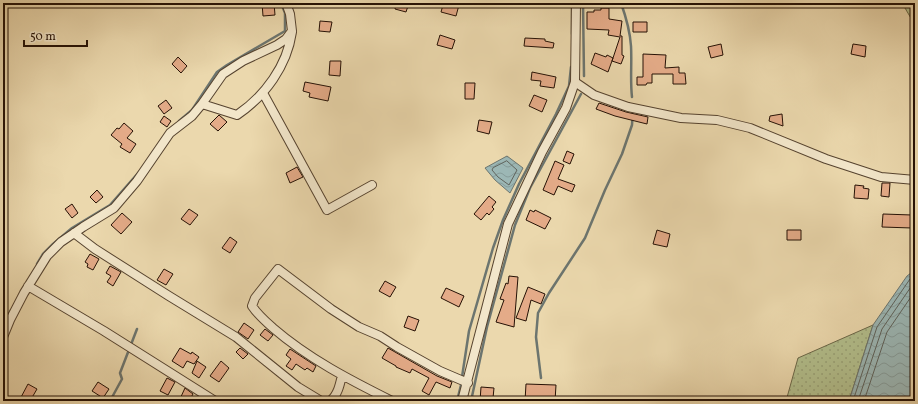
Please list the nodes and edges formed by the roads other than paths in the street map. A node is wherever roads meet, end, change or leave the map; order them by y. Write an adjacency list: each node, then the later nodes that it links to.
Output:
1 (286, 3): 3 (street)
2 (576, 3): 4 (street)
3 (292, 31): 5 (street); 6 (street)
4 (575, 82): 7 (street); 13 (street)
5 (263, 93): 6 (street); 8 (street)
6 (202, 104): 9 (street)
7 (915, 180)
8 (372, 185)
9 (74, 233): 10 (street); 15 (street)
10 (28, 286): 11 (street); 14 (street)
11 (3, 338)
12 (342, 375): 13 (street); 16 (street); 17 (street)
13 (468, 383): 18 (street)
14 (215, 401)
15 (322, 401)
16 (330, 401)
17 (392, 401)
18 (462, 401)

